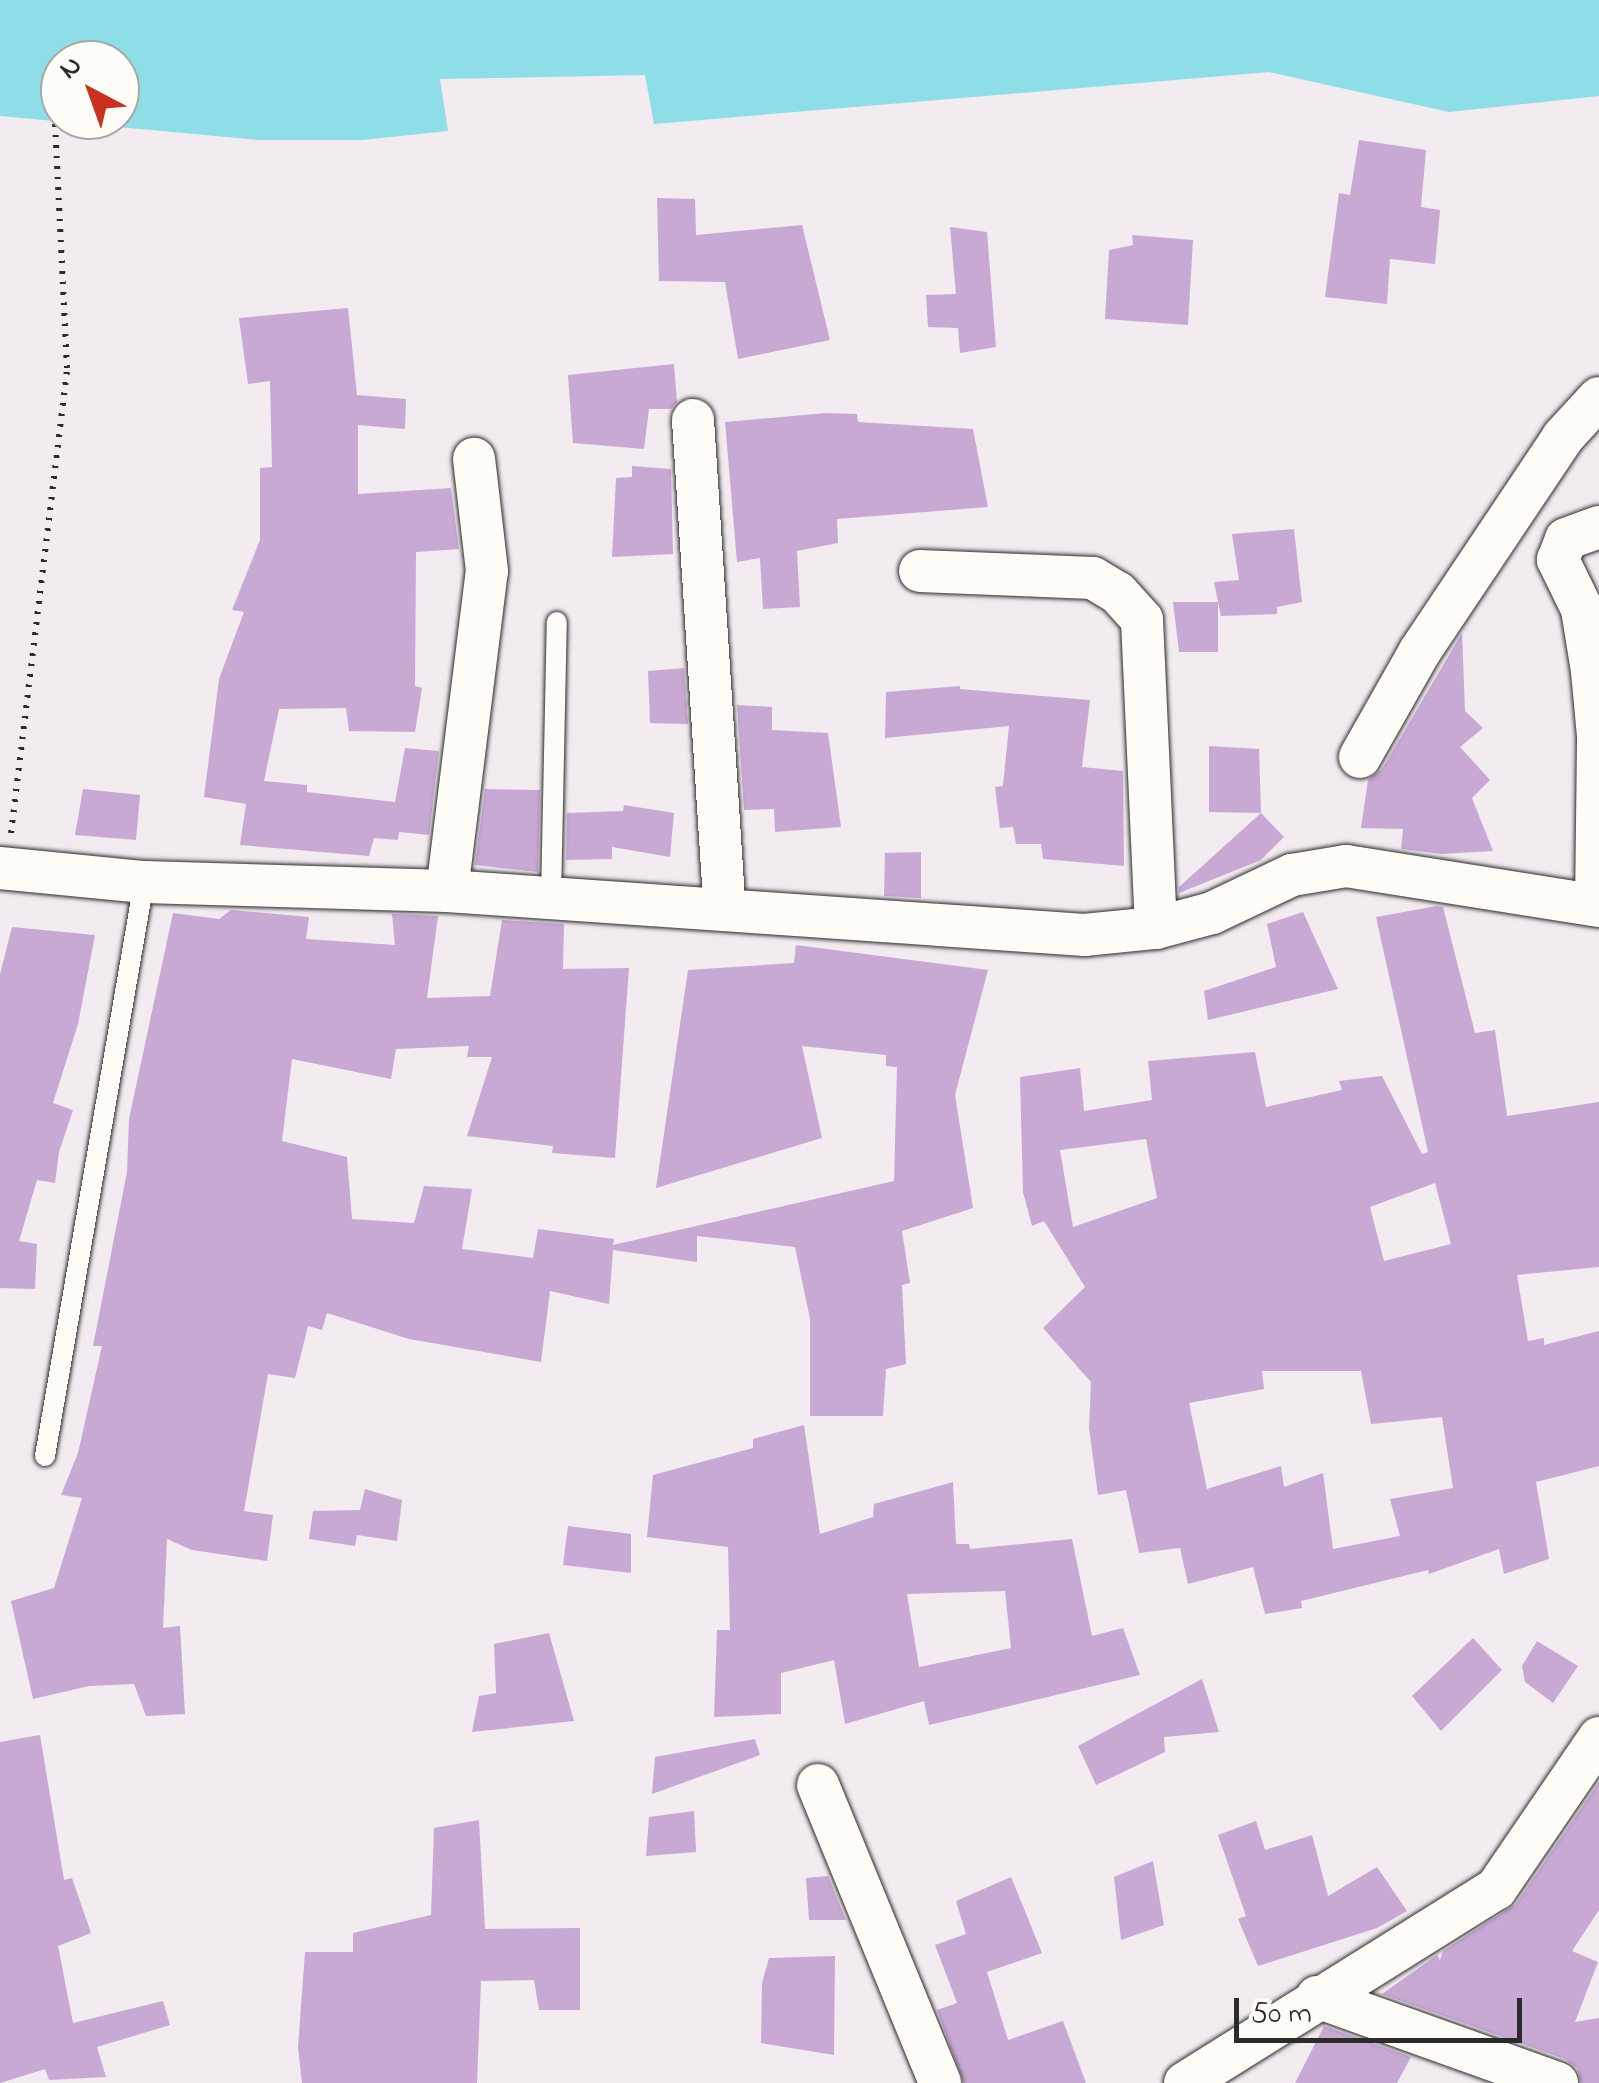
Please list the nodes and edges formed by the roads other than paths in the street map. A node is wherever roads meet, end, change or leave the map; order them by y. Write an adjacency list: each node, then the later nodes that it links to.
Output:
1 (1599, 398): 7 (street)
2 (693, 420): 13 (street)
3 (474, 458): 10 (street)
4 (1599, 527): 12 (street)
5 (920, 572): 14 (street)
6 (557, 622): 11 (lane)
7 (1360, 757)
8 (4, 868): 9 (street)
9 (144, 882): 10 (street); 15 (lane)
10 (447, 891): 11 (street)
11 (551, 898): 13 (street)
12 (1598, 906): 14 (street)
13 (725, 909): 14 (street)
14 (1156, 928)
15 (44, 1456)
16 (1599, 1738): 18 (street)
17 (818, 1785): 20 (street)
18 (1316, 1998): 19 (street); 21 (street)
19 (1191, 2082)
20 (940, 2083)
21 (1557, 2083)

